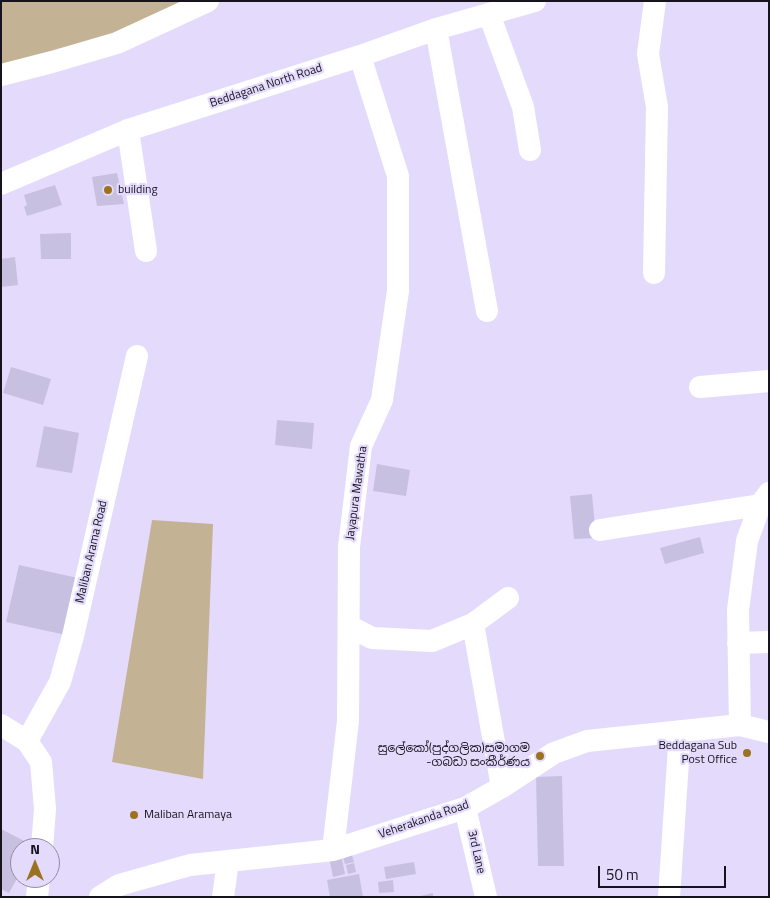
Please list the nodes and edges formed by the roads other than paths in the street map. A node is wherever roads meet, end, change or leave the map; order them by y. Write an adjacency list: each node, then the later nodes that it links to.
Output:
1 (208, 1): 7 (street)
2 (535, 1): 4 (street, Beddagana North Road)
3 (655, 1): 12 (street)
4 (489, 14): 5 (street, Beddagana North Road); 9 (street)
5 (436, 29): 6 (street, Beddagana North Road); 13 (street)
6 (360, 56): 8 (street, Beddagana North Road); 21 (street, Jayapura Mawatha)
7 (1, 75)
8 (128, 130): 10 (street, Beddagana North Road); 11 (street)
9 (530, 150)
10 (1, 184)
11 (146, 251)
12 (654, 273)
13 (487, 311)
14 (137, 356): 28 (street, Maliban Arama Road)
15 (769, 380): 16 (street)
16 (700, 387)
17 (764, 499): 18 (street); 23 (street)
18 (600, 530)
19 (508, 598): 20 (street)
20 (473, 624): 21 (street); 29 (street)
21 (349, 626): 32 (street, Jayapura Mawatha)
22 (769, 642): 23 (street)
23 (738, 643): 24 (street)
24 (740, 725): 26 (street, Veherakanda Road); 27 (street, Veherakanda Road)
25 (1, 726): 28 (street)
26 (680, 731): 29 (street, Veherakanda Road); 37 (street)
27 (769, 732)
28 (27, 742): 31 (street)
29 (502, 787): 30 (street, Veherakanda Road)
30 (465, 808): 32 (street, Veherakanda Road); 36 (street, 3rd Lane)
31 (43, 838)
32 (333, 850): 33 (street, Veherakanda Road)
33 (228, 861): 34 (street, Veherakanda Road); 35 (street)
34 (100, 897)
35 (224, 897)
36 (486, 897)
37 (669, 897)

